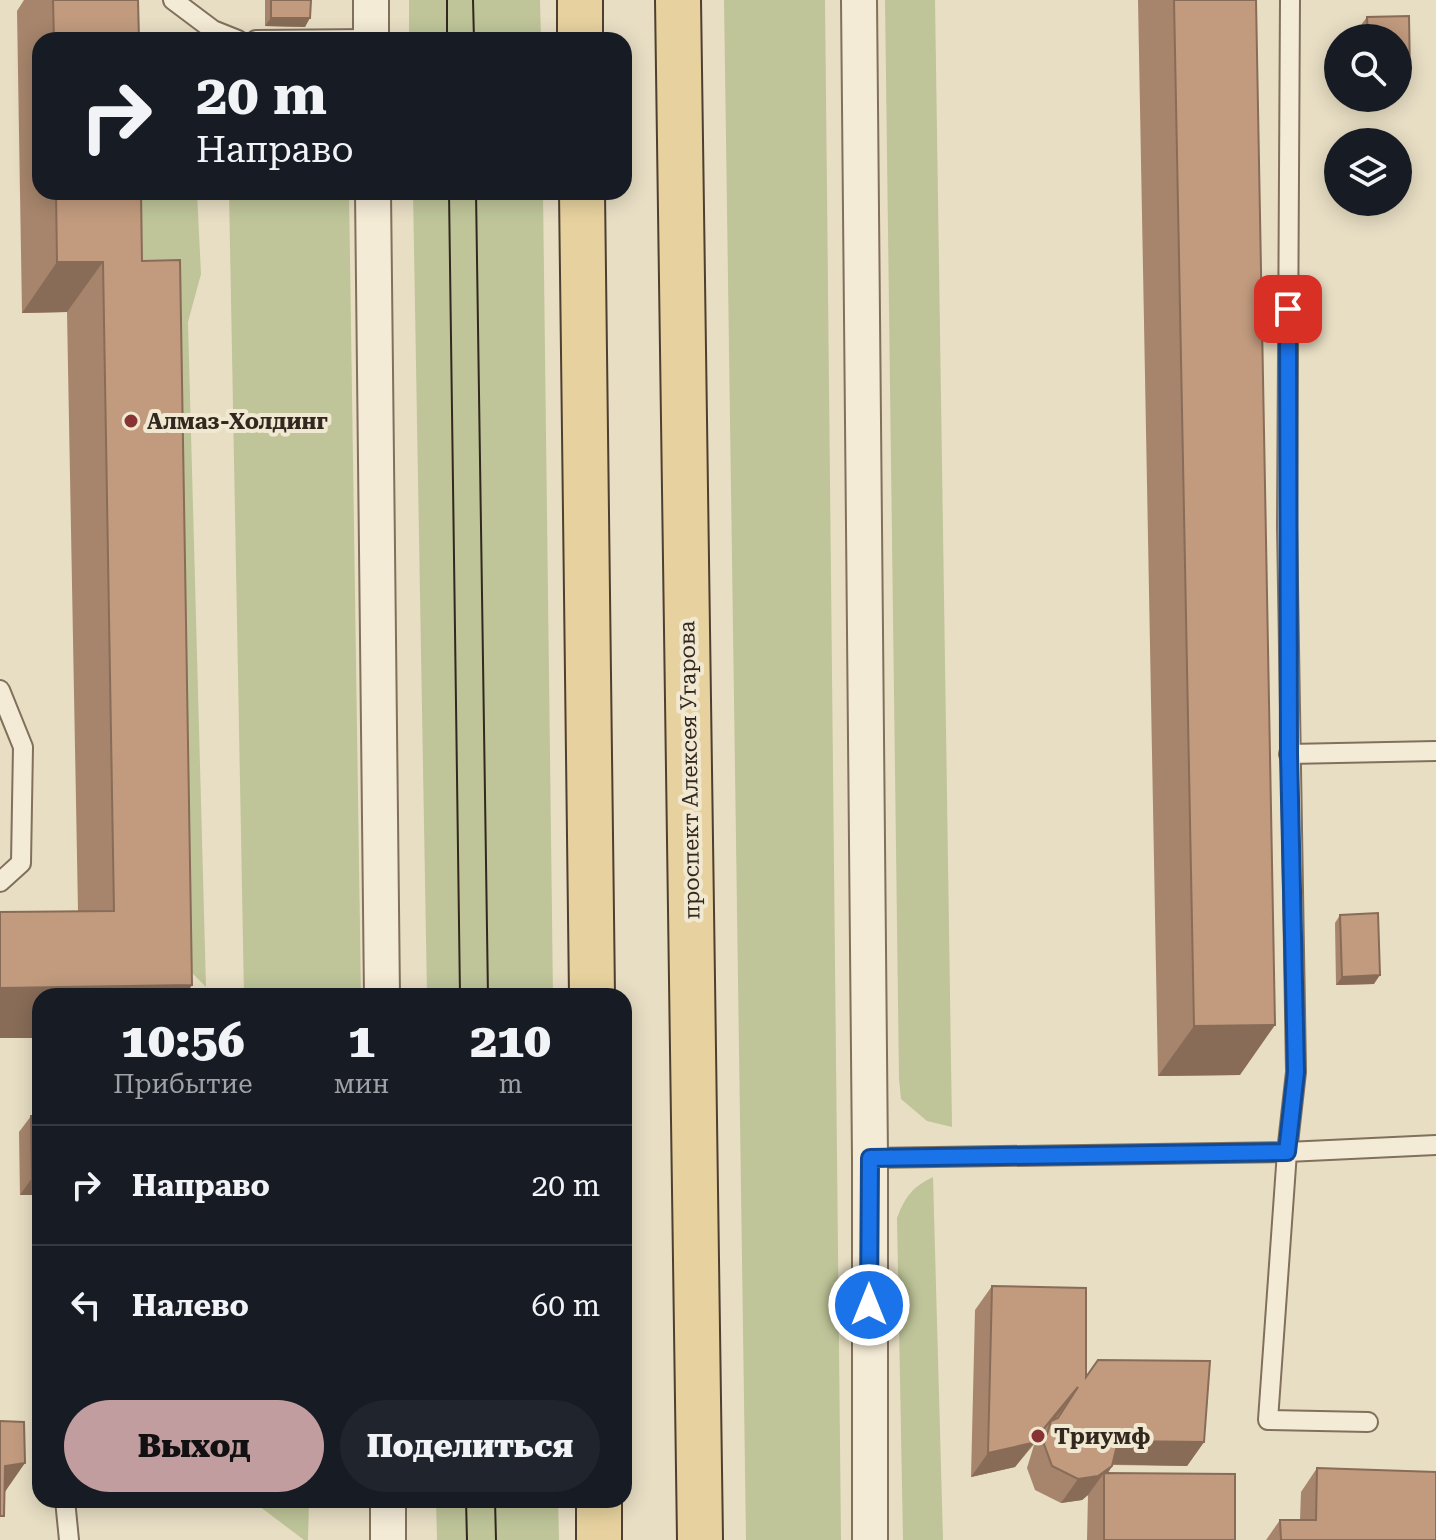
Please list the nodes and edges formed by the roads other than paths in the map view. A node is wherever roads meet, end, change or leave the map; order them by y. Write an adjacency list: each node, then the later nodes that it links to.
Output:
1 (173, 0): 7 (lane)
2 (371, 0): 8 (street)
3 (580, 0): 9 (main road)
4 (678, 0): 28 (main road, проспект Алексея Угарова)
5 (859, 0): 20 (street)
6 (1290, 0): 14 (lane)
7 (218, 32)
8 (371, 32)
9 (580, 32)
10 (373, 200): 16 (street)
11 (582, 200): 17 (main road)
12 (0, 690): 15 (lane)
13 (1436, 751): 14 (lane)
14 (1289, 754): 19 (lane)
15 (0, 882)
16 (382, 988)
17 (592, 988)
18 (1436, 1145): 19 (lane)
19 (1287, 1152): 20 (lane); 21 (lane)
20 (870, 1158): 29 (street)
21 (1368, 1422)
22 (66, 1508): 25 (lane)
23 (388, 1508): 26 (street)
24 (599, 1508): 27 (main road)
25 (69, 1540)
26 (388, 1540)
27 (599, 1540)
28 (700, 1540)
29 (870, 1540)

